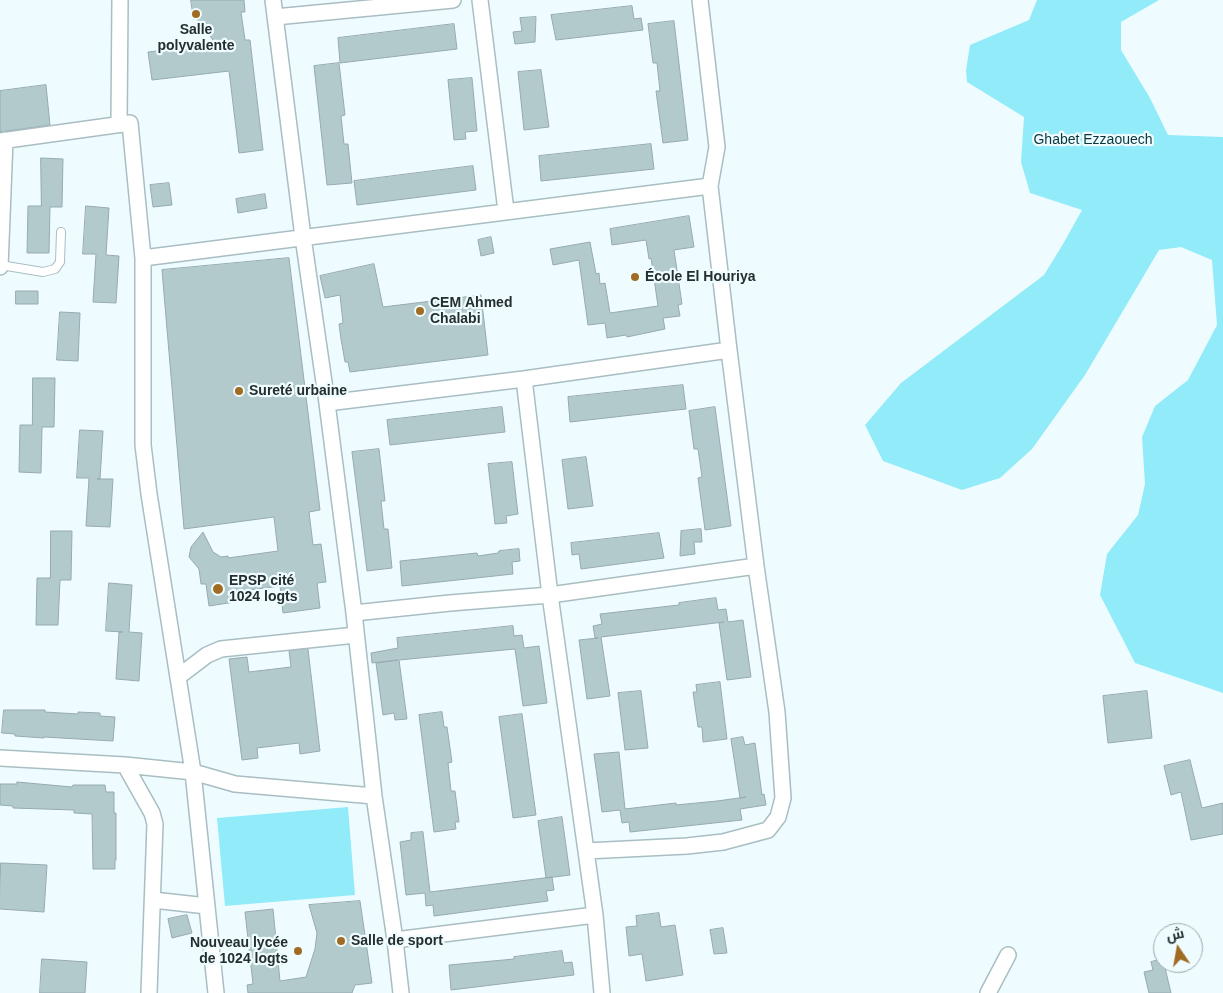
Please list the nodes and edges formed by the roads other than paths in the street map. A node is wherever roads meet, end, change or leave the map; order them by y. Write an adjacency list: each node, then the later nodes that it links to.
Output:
1 (120, 0): 8 (street)
2 (273, 0): 7 (street)
3 (453, 0): 6 (street)
4 (480, 0): 12 (street)
5 (700, 0): 11 (street)
6 (377, 4): 7 (street)
7 (275, 17): 14 (street)
8 (119, 124): 9 (street); 15 (street)
9 (2, 141): 10 (street)
10 (2, 184): 16 (street)
11 (710, 186): 12 (street); 17 (street)
12 (506, 211): 14 (street)
13 (61, 232): 16 (lane)
14 (303, 237): 15 (street); 19 (street)
15 (143, 258): 24 (street)
16 (0, 266)
17 (729, 350): 18 (street); 20 (street)
18 (524, 379): 19 (street); 21 (street)
19 (326, 403): 22 (street)
20 (756, 566): 21 (street); 29 (street)
21 (550, 595): 22 (street); 29 (street)
22 (354, 613): 23 (street)
23 (356, 635): 24 (street); 28 (street)
24 (178, 677): 27 (street)
25 (0, 758): 26 (street)
26 (125, 765): 27 (street); 30 (street)
27 (193, 772): 28 (street); 31 (street)
28 (374, 796): 33 (street)
29 (586, 851): 32 (street)
30 (153, 900): 31 (street); 35 (street)
31 (207, 906): 36 (street)
32 (595, 915): 33 (street); 38 (street)
33 (395, 940): 37 (street)
34 (1008, 955): 39 (street)
35 (149, 993)
36 (216, 993)
37 (401, 993)
38 (602, 993)
39 (988, 993)

